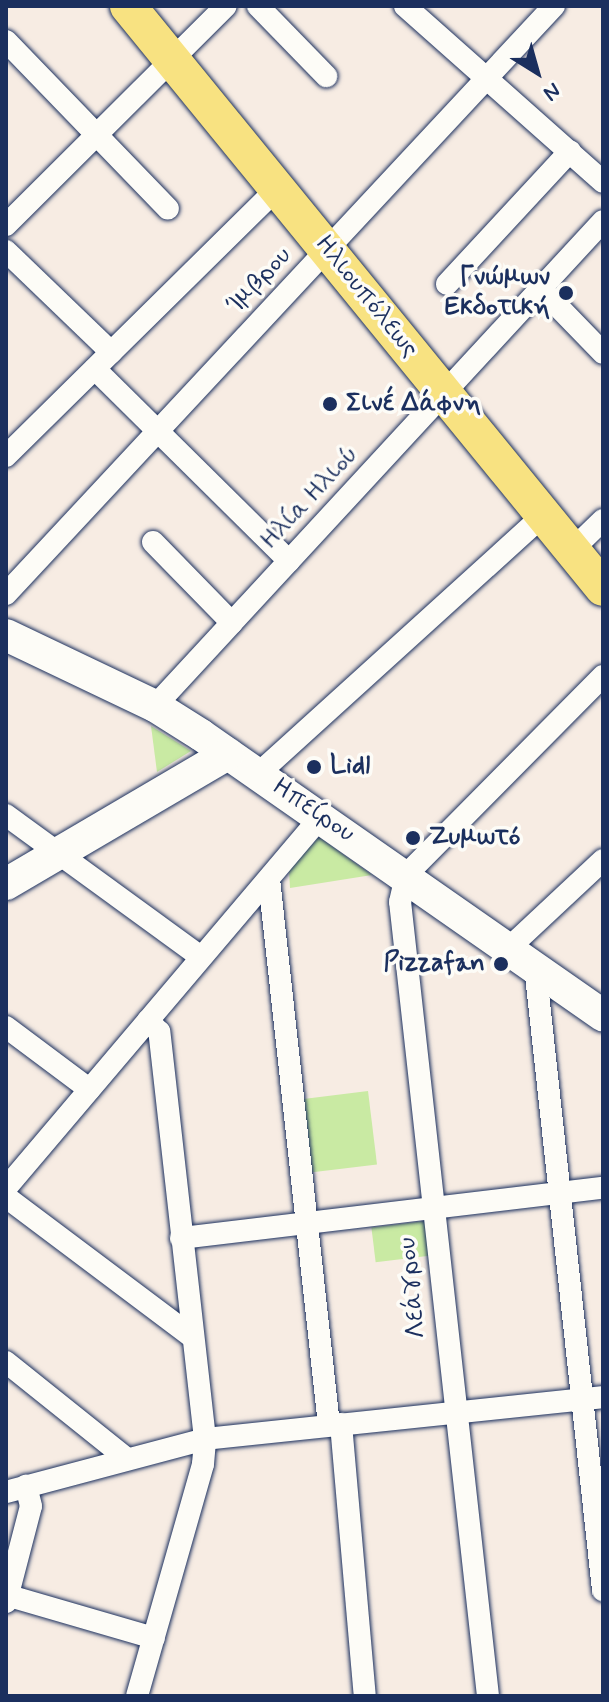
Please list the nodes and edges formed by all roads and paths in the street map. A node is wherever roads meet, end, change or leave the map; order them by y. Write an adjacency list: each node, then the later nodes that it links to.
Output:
1 (128, 6): 7 (main road, Ηλιουπόλεως)
2 (226, 6): 7 (street)
3 (258, 6): 8 (street)
4 (405, 6): 9 (street)
5 (554, 6): 9 (street, Ίμβρου)
6 (6, 41): 10 (street)
7 (173, 59): 10 (street); 13 (main road, Ηλιουπόλεως)
8 (326, 76)
9 (486, 78): 11 (street); 17 (street, Ίμβρου)
10 (95, 136): 14 (street); 16 (street)
11 (570, 151): 12 (street); 19 (street)
12 (603, 182)
13 (277, 189): 17 (main road, Ηλιουπόλεως); 21 (street)
14 (168, 209)
15 (603, 221): 20 (street, Ηλία Ηλιού)
16 (6, 225)
17 (327, 250): 24 (main road, Ηλιουπόλεως); 25 (street, Ίμβρου)
18 (6, 251): 21 (street)
19 (447, 284)
20 (541, 289): 22 (street); 24 (street, Ηλία Ηλιού)
21 (111, 352): 23 (street)
22 (603, 353)
23 (95, 369): 25 (street); 26 (street)
24 (444, 394): 27 (main road, Ηλιουπόλεως); 31 (street, Ηλία Ηλιού)
25 (159, 430): 31 (street); 33 (street, Ίμβρου)
26 (6, 456)
27 (544, 515): 30 (main road, Ηλιουπόλεως); 39 (street)
28 (603, 520): 30 (street)
29 (153, 542): 34 (street)
30 (572, 550): 32 (main road, Ηλιουπόλεως)
31 (289, 561): 34 (street, Ηλία Ηλιού)
32 (603, 588)
33 (6, 594)
34 (232, 623): 37 (street, Ηλία Ηλιού)
35 (7, 637): 37 (street, Ηπείρου)
36 (603, 676): 44 (street)
37 (155, 706): 38 (street, Ηπείρου)
38 (228, 754): 39 (street, Ηπείρου); 42 (street)
39 (258, 774): 41 (street, Ηπείρου)
40 (6, 815): 42 (street)
41 (321, 816): 44 (street, Ηπείρου); 45 (street)
42 (57, 852): 46 (street); 48 (street)
43 (603, 860): 47 (street)
44 (406, 875): 47 (street, Ηπείρου); 57 (street, Λεάγρου)
45 (269, 879): 48 (street); 58 (street)
46 (6, 884)
47 (522, 956): 49 (street, Ηπείρου); 55 (street)
48 (201, 957): 50 (street)
49 (601, 1010)
50 (148, 1020): 52 (street); 59 (street)
51 (6, 1027): 52 (street)
52 (89, 1089): 53 (street)
53 (6, 1188)
54 (603, 1188): 55 (street)
55 (559, 1192): 57 (street); 63 (street)
56 (6, 1197): 60 (street)
57 (433, 1206): 58 (street); 64 (street, Λεάγρου)
58 (308, 1220): 59 (street); 65 (street)
59 (181, 1238): 60 (street)
60 (190, 1335): 66 (street)
61 (6, 1362): 67 (street)
62 (603, 1397): 63 (street)
63 (579, 1399): 64 (street); 69 (street)
64 (454, 1413): 65 (street); 74 (street, Λεάγρου)
65 (335, 1424): 66 (street); 73 (street)
66 (205, 1439): 67 (street); 71 (street)
67 (126, 1458): 68 (street)
68 (16, 1489): 70 (street)
69 (603, 1590)
70 (7, 1597): 71 (street)
71 (154, 1638): 72 (street)
72 (137, 1696)
73 (365, 1696)
74 (488, 1696)

